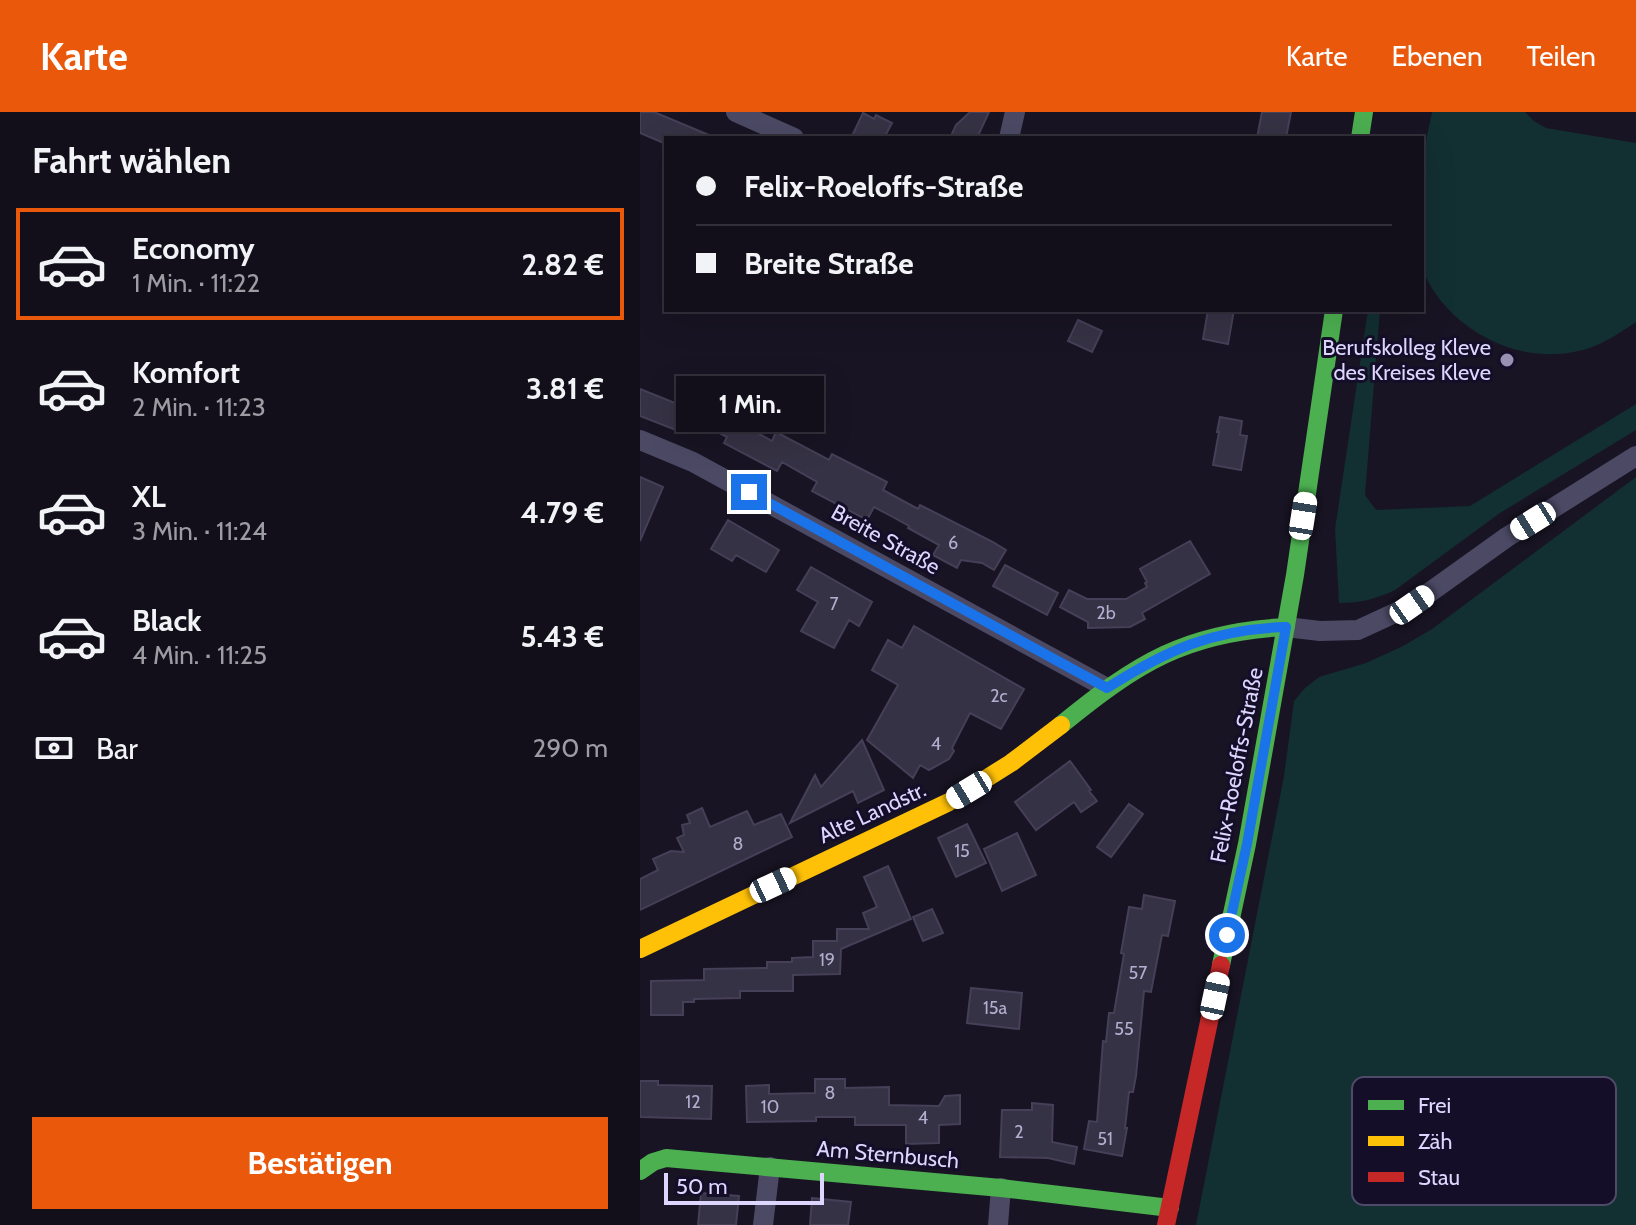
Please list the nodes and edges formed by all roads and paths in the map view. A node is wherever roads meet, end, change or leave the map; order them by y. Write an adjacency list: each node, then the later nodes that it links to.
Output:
1 (736, 112): 4 (street)
2 (1015, 112): 5 (street)
3 (1364, 112): 6 (street)
4 (790, 136)
5 (1009, 136)
6 (1360, 136)
7 (1334, 312): 10 (street, Felix-Roeloffs-Straße)
8 (640, 440): 11 (street, Breite Straße)
9 (1636, 456): 10 (street)
10 (1286, 627): 11 (street, Alte Landstr.); 16 (street, Felix-Roeloffs-Straße)
11 (1107, 688): 12 (street, Alte Landstr.)
12 (640, 949)
13 (770, 1167): 14 (street, Am Sternbusch); 15 (street, Am Sternbusch); 17 (street)
14 (640, 1171)
15 (1001, 1188): 16 (street, Am Sternbusch); 18 (street)
16 (1168, 1216)
17 (763, 1225)
18 (998, 1225)

